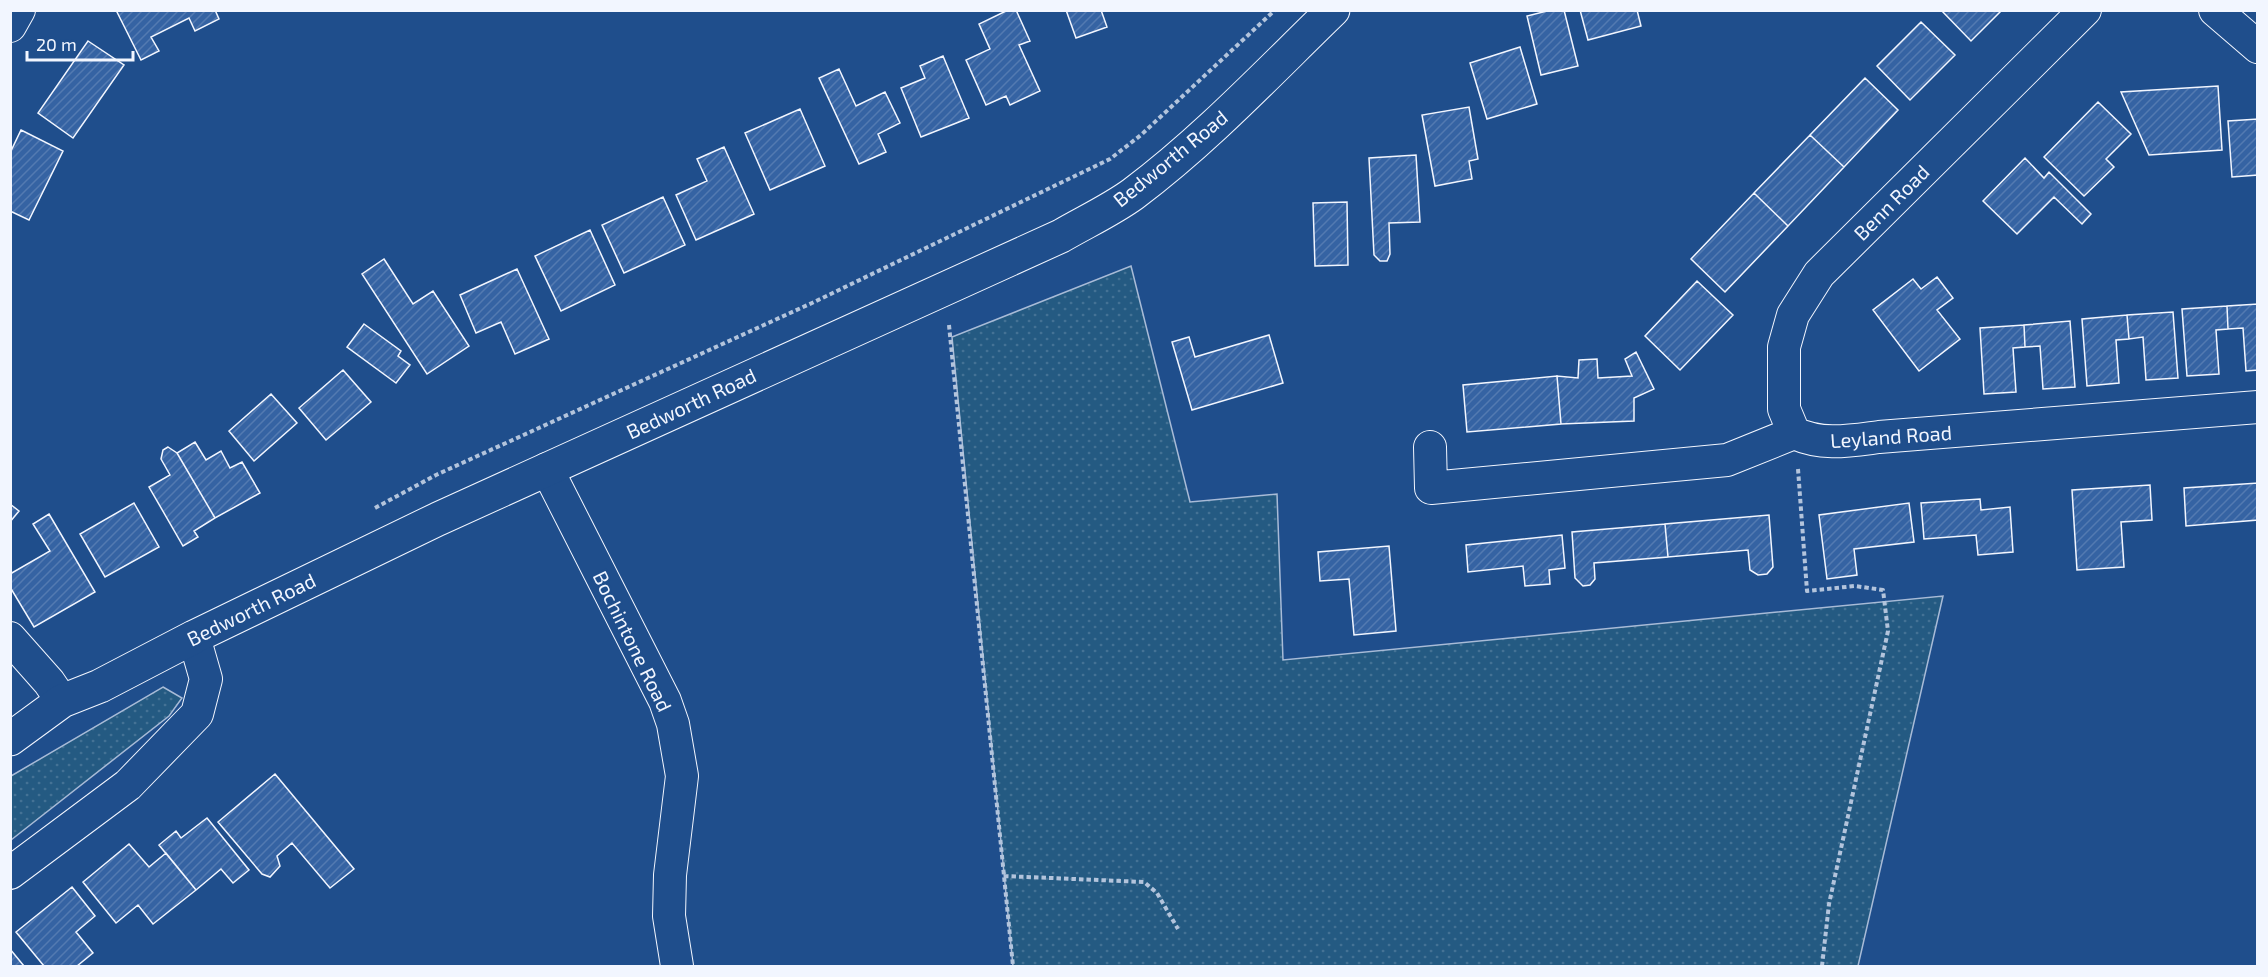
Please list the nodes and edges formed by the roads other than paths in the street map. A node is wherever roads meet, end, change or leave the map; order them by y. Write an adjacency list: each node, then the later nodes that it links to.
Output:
1 (19, 10): 5 (street)
2 (1333, 10): 10 (main road, Bedworth Road)
3 (2085, 10): 8 (street, Benn Road)
4 (2215, 10): 6 (street)
5 (10, 26)
6 (2258, 47)
7 (2258, 407): 8 (street, Leyland Road)
8 (1794, 433): 9 (street)
9 (1430, 447)
10 (547, 469): 11 (main road, Bedworth Road); 16 (street, Bochintone Road)
11 (194, 637): 13 (main road, Bedworth Road); 15 (street)
12 (10, 638): 13 (street)
13 (62, 701): 14 (main road, Bedworth Road)
14 (10, 739)
15 (10, 873)
16 (677, 966)

